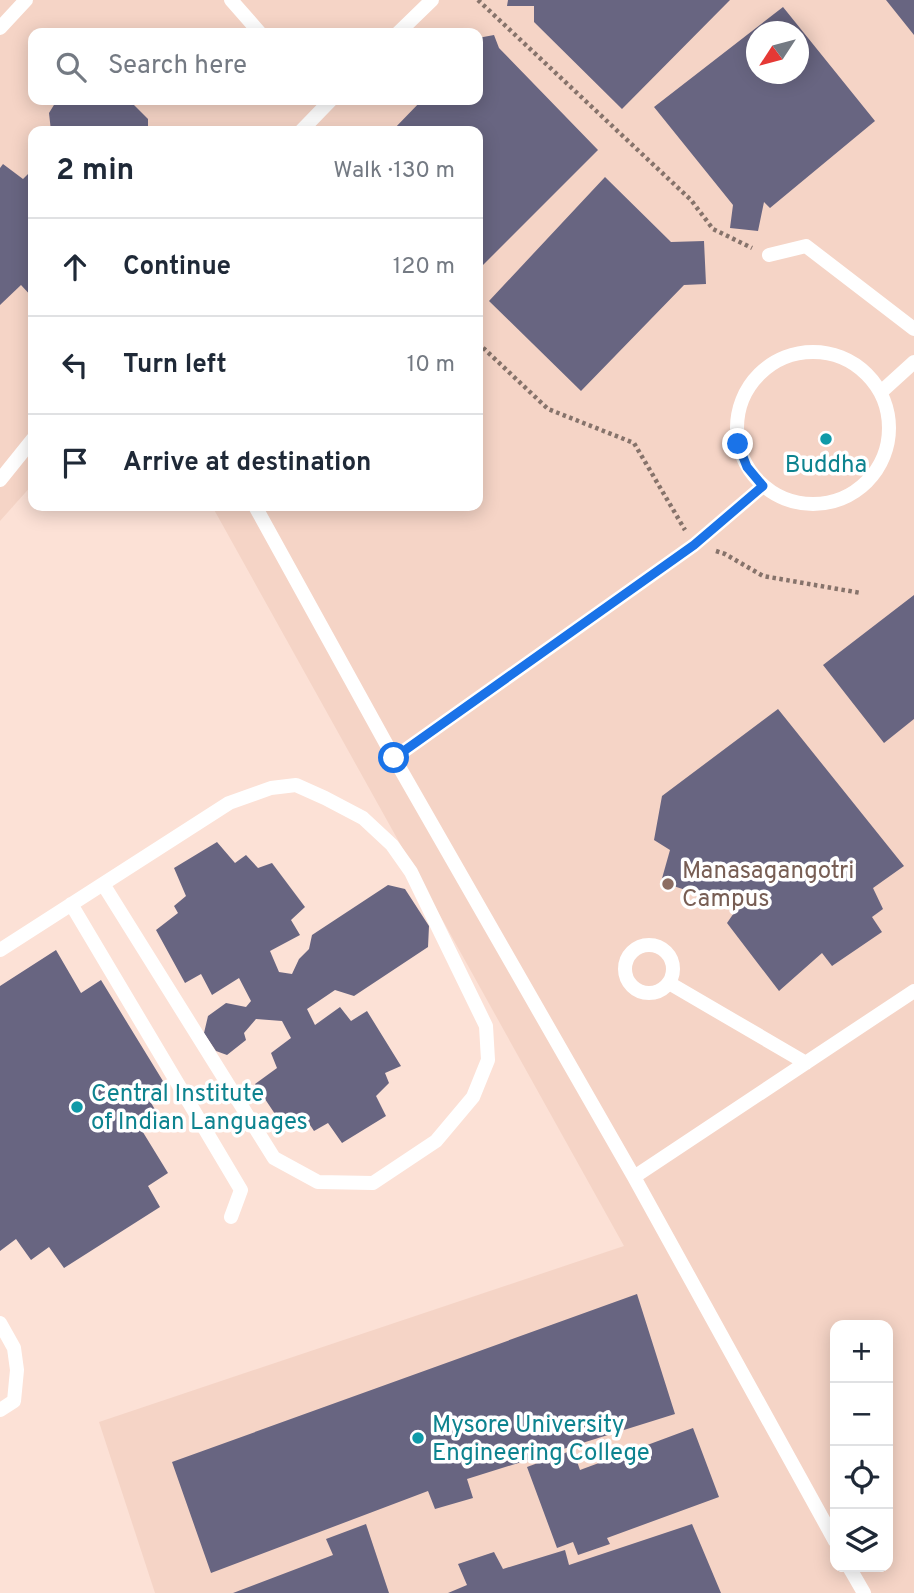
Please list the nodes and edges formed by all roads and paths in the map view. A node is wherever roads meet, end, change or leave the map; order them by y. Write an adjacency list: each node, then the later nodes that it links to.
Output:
1 (26, 0): 5 (lane)
2 (231, 0): 6 (lane)
3 (432, 0): 7 (lane)
4 (478, 0): 10 (path)
5 (0, 28)
6 (256, 28)
7 (403, 28)
8 (322, 105): 9 (lane)
9 (305, 126)
10 (769, 255): 11 (lane)
11 (914, 329)
12 (483, 348): 19 (path)
13 (914, 362): 14 (lane)
14 (881, 392): 17 (lane); 17 (lane)
15 (28, 445): 16 (lane)
16 (0, 480)
17 (763, 486): 19 (lane)
18 (258, 511): 21 (lane)
19 (694, 545): 20 (path); 21 (lane)
20 (861, 593)
21 (394, 758): 28 (lane)
22 (103, 884): 22 (lane); 23 (lane)
23 (71, 904): 24 (lane); 29 (lane)
24 (0, 950)
25 (669, 983): 27 (lane)
26 (914, 992): 27 (lane)
27 (806, 1063): 28 (lane)
28 (634, 1177): 32 (lane)
29 (231, 1217)
30 (0, 1323): 31 (lane)
31 (0, 1410)
32 (830, 1532)
33 (852, 1572): 34 (lane)
34 (864, 1593)

